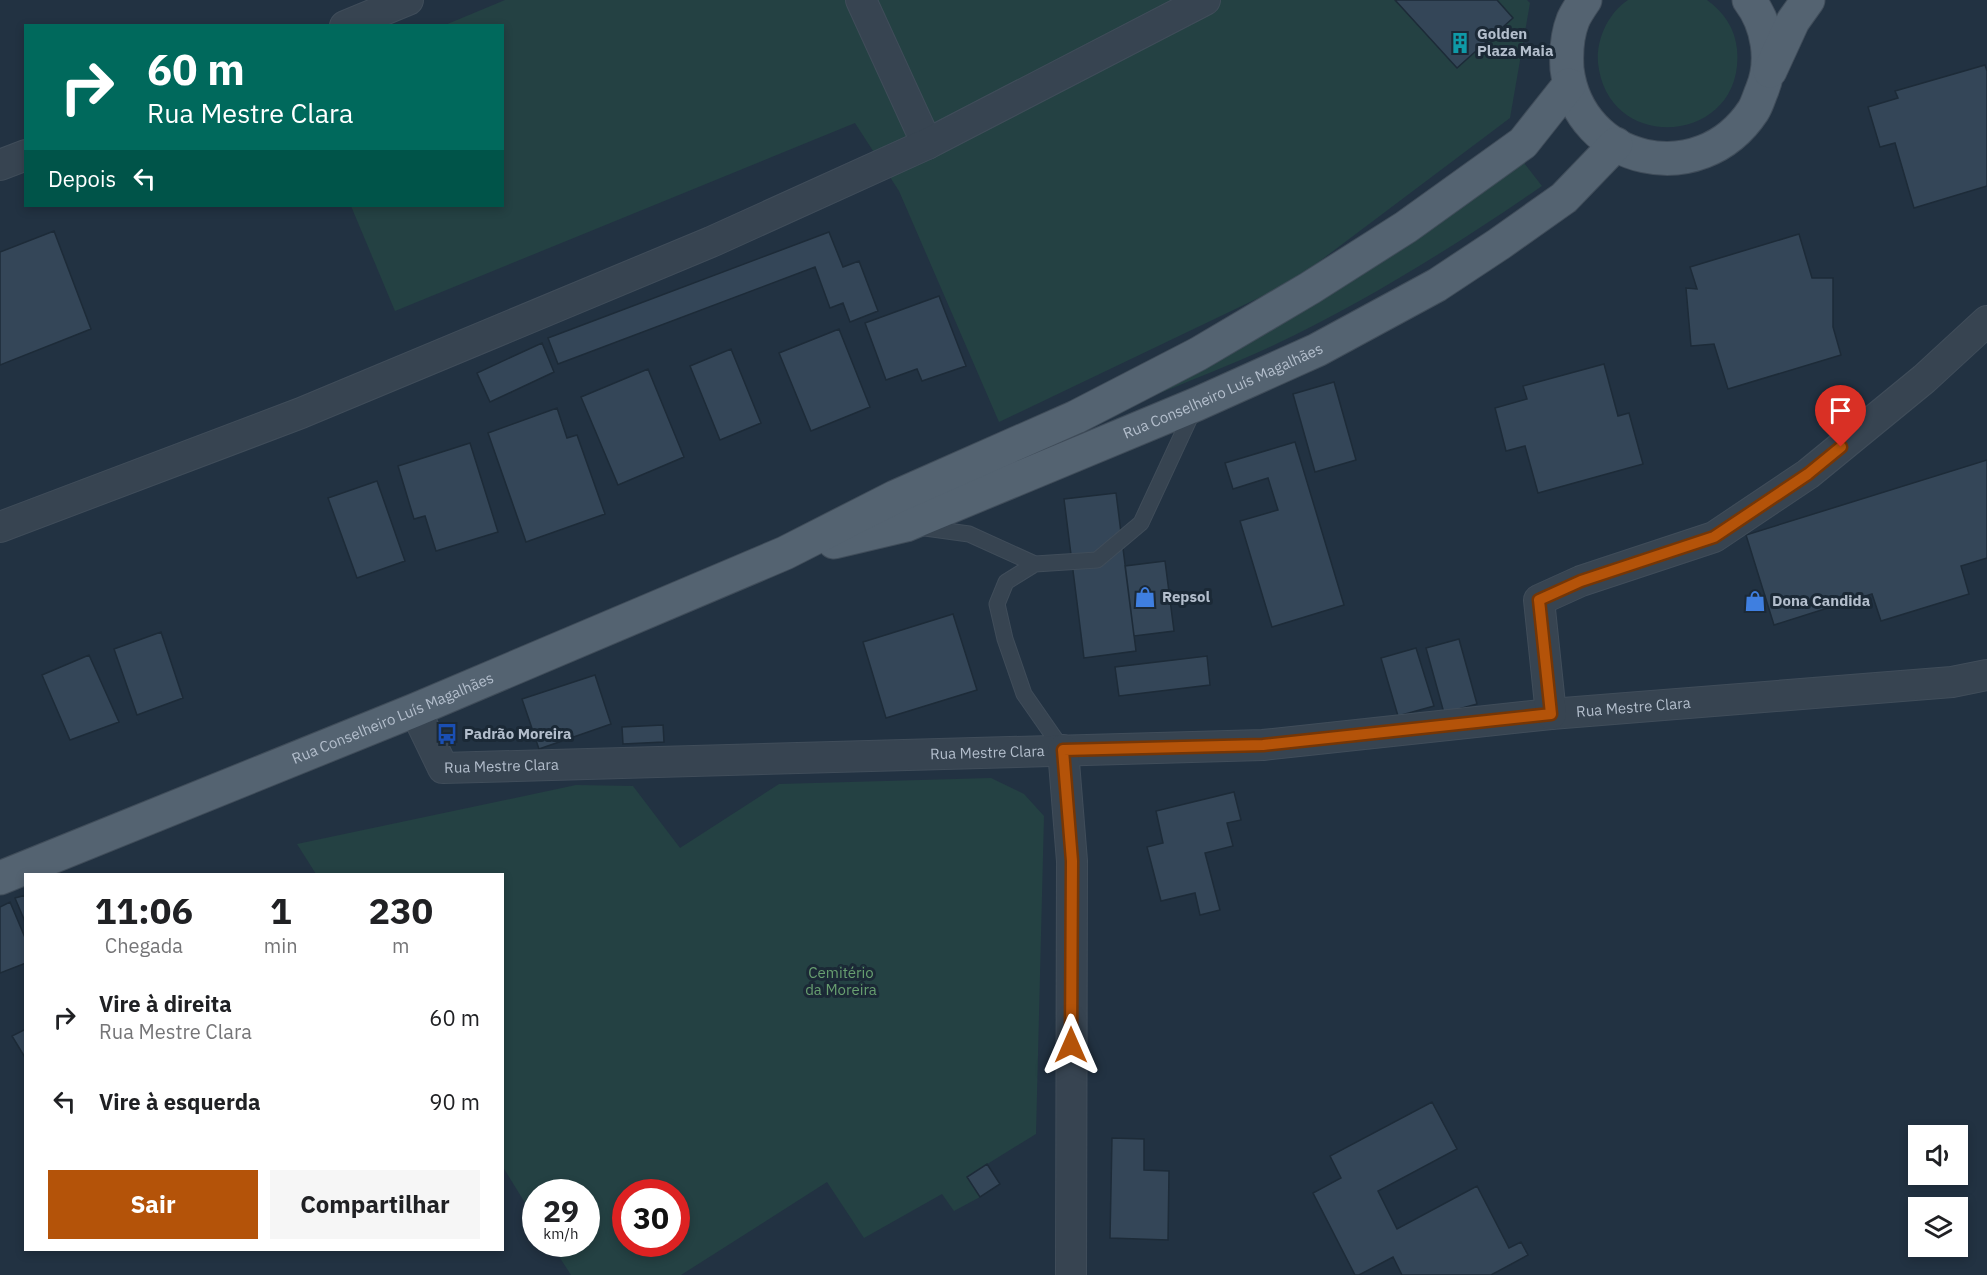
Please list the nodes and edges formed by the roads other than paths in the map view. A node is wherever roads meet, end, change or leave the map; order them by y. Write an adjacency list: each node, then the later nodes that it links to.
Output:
1 (408, 0): 7 (street)
2 (861, 0): 10 (street)
3 (1204, 0): 10 (street)
4 (1749, 0): 8 (main road)
5 (1808, 0): 8 (main road)
6 (1583, 1): 9 (main road)
7 (350, 24)
8 (1767, 78): 11 (main road)
9 (1569, 85): 11 (main road); 18 (main road, Rua Conselheiro Luís Magalhães)
10 (927, 144): 17 (street)
11 (1616, 144): 15 (main road, Rua Conselheiro Luís Magalhães)
12 (24, 156): 13 (street)
13 (0, 165)
14 (1987, 321): 22 (street)
15 (1197, 404): 16 (main road, Rua Conselheiro Luís Magalhães); 19 (lane)
16 (906, 525): 18 (main road, Rua Conselheiro Luís Magalhães); 19 (lane)
17 (0, 527)
18 (785, 553): 21 (main road, Rua Conselheiro Luís Magalhães)
19 (1035, 564): 23 (lane)
20 (1987, 675): 22 (street, Rua Mestre Clara)
21 (415, 710): 23 (street, Rua Mestre Clara); 24 (main road, Rua Conselheiro Luís Magalhães)
22 (1551, 714): 23 (street, Rua Mestre Clara)
23 (1063, 750): 25 (street)
24 (0, 878)
25 (1071, 1275)

